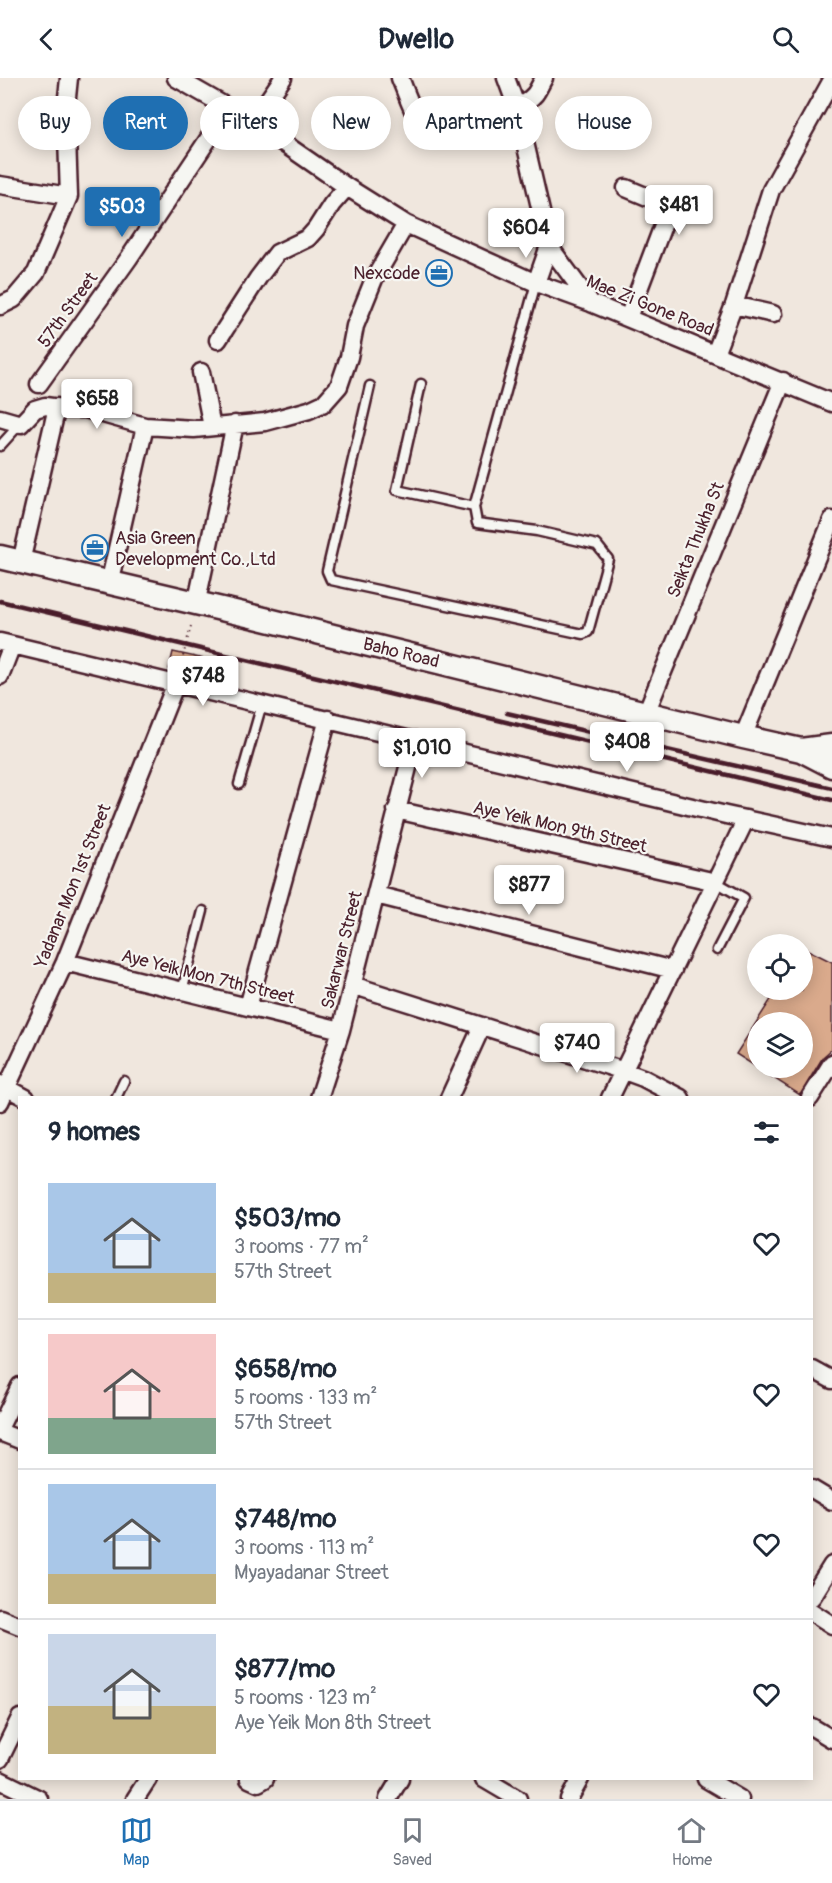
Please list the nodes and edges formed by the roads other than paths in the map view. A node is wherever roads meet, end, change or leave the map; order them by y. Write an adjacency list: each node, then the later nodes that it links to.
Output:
1 (69, 78): 19 (street)
2 (176, 78): 8 (street, Mae Zi Gone Road)
3 (282, 78): 9 (street)
4 (400, 78): 10 (street)
5 (506, 78): 11 (street)
6 (544, 78): 12 (street)
7 (832, 79): 24 (street)
8 (208, 96)
9 (270, 96)
10 (408, 96)
11 (513, 96)
12 (533, 96)
13 (201, 150): 32 (street, 57th Street)
14 (292, 150): 17 (street, Mae Zi Gone Road)
15 (527, 150): 21 (street)
16 (0, 185): 19 (street)
17 (346, 187): 20 (street, Mae Zi Gone Road); 28 (street)
18 (626, 188): 27 (street)
19 (69, 195): 25 (street)
20 (406, 224): 22 (street, Mae Zi Gone Road); 39 (street)
21 (549, 246): 22 (street); 23 (street)
22 (536, 283): 23 (street, Mae Zi Gone Road); 43 (lane)
23 (591, 303): 27 (street, Mae Zi Gone Road)
24 (734, 305): 26 (street); 29 (street)
25 (0, 306)
26 (773, 314)
27 (628, 318): 29 (street, Mae Zi Gone Road)
28 (218, 340)
29 (715, 354): 31 (street, Mae Zi Gone Road)
30 (201, 372): 41 (street)
31 (783, 381): 35 (street, Mae Zi Gone Road); 52 (street, Seikta Thukha St)
32 (39, 384)
33 (421, 384): 43 (lane)
34 (370, 386): 43 (lane)
35 (832, 403)
36 (57, 407): 38 (street); 40 (street); 45 (street)
37 (0, 418): 38 (street)
38 (21, 424): 42 (lane)
39 (235, 424): 41 (street); 47 (street)
40 (145, 426): 41 (street); 46 (street)
41 (213, 427)
42 (0, 446)
43 (474, 507)
44 (832, 520): 54 (street)
45 (10, 560): 46 (main road, Baho Road)
46 (110, 585): 47 (main road, Baho Road)
47 (196, 605): 52 (main road, Baho Road)
48 (6, 643): 49 (street); 50 (street)
49 (0, 676)
50 (176, 683): 51 (street); 67 (street, Yadanar Mon 1st Street)
51 (262, 703): 53 (street); 59 (lane)
52 (646, 713): 54 (main road, Baho Road)
53 (328, 719): 55 (street); 71 (street)
54 (743, 737): 57 (main road, Baho Road)
55 (415, 740): 60 (street, Sakarwar Street); 61 (street)
56 (832, 746): 57 (main road, Baho Road)
57 (801, 750): 58 (main road, Baho Road)
58 (832, 766)
59 (238, 784)
60 (396, 810): 63 (street, Aye Yeik Mon 9th Street); 64 (street, Sakarwar Street)
61 (746, 819): 62 (street); 63 (street)
62 (832, 838)
63 (716, 882): 66 (lane); 68 (street)
64 (376, 895): 68 (street); 69 (street, Sakarwar Street)
65 (203, 911): 70 (lane)
66 (717, 950)
67 (65, 962): 70 (street, Aye Yeik Mon 7th Street); 77 (street, Yadanar Mon 1st Street)
68 (674, 970): 75 (street)
69 (352, 985): 72 (street); 73 (street, Sakarwar Street)
70 (182, 991): 71 (street, Aye Yeik Mon 7th Street)
71 (248, 1007): 73 (street, Aye Yeik Mon 7th Street)
72 (482, 1026): 75 (street); 81 (street)
73 (341, 1030): 80 (street, Sakarwar Street)
74 (832, 1063): 84 (street)
75 (624, 1071): 82 (street); 83 (street)
76 (124, 1081): 79 (lane)
77 (2, 1091): 78 (street)
78 (20, 1096)
79 (117, 1096)
80 (320, 1096)
81 (450, 1096)
82 (611, 1096)
83 (677, 1096)
84 (811, 1096)
85 (813, 1370): 86 (street)
86 (832, 1380)
87 (18, 1390): 88 (street)
88 (0, 1430): 89 (street)
89 (18, 1439)
90 (813, 1490): 91 (street)
91 (832, 1501)
92 (832, 1565): 93 (street)
93 (813, 1595)
94 (813, 1613): 97 (street)
95 (0, 1618): 96 (street)
96 (18, 1625)
97 (832, 1625)
98 (18, 1722): 101 (street)
99 (813, 1729): 100 (street)
100 (832, 1739)
101 (0, 1759)
102 (0, 1780): 108 (street)
103 (147, 1780): 109 (street)
104 (399, 1780): 110 (street)
105 (486, 1780): 111 (street)
106 (579, 1780): 112 (street)
107 (708, 1780): 113 (street)
108 (39, 1799)
109 (135, 1799)
110 (388, 1799)
111 (518, 1799)
112 (568, 1799)
113 (740, 1799)

